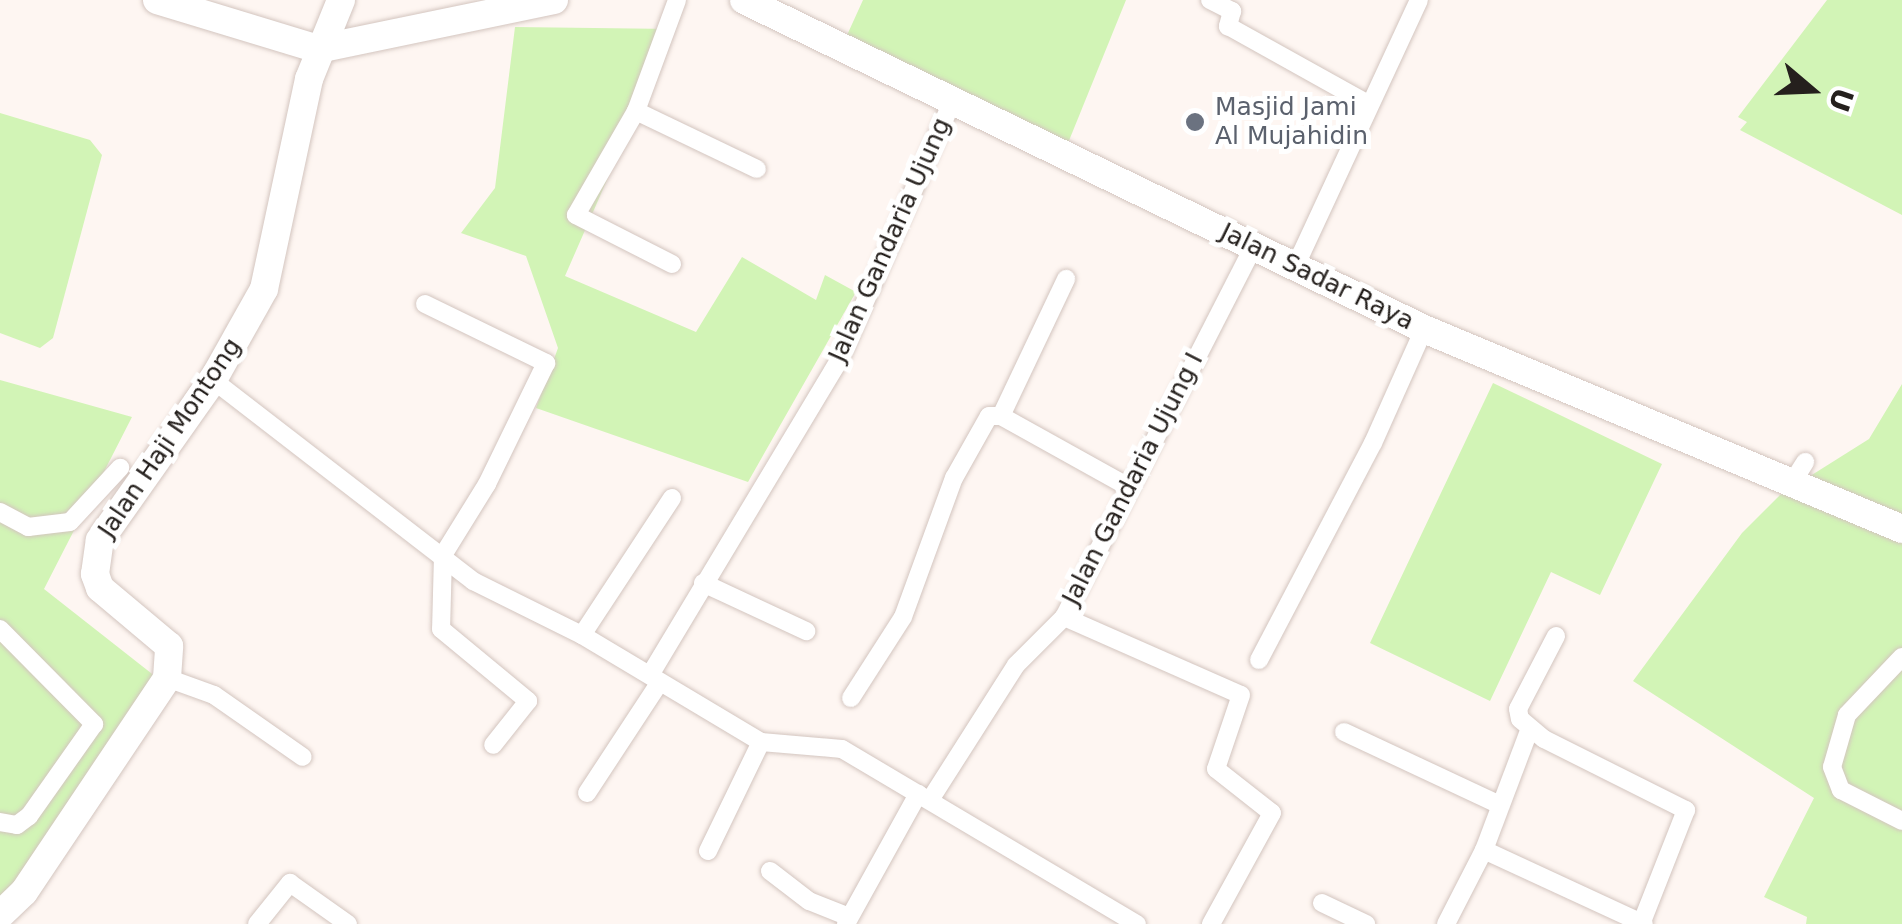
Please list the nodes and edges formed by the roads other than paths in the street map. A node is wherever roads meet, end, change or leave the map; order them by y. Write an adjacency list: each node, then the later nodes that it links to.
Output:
1 (342, 0): 8 (street, Jalan Haji Montong)
2 (554, 0): 8 (street)
3 (677, 0): 11 (street)
4 (744, 0): 9 (street, Jalan Sadar Raya)
5 (1210, 0): 10 (street)
6 (1420, 0): 10 (street)
7 (162, 1): 8 (street)
8 (318, 49): 19 (street, Jalan Haji Montong)
9 (952, 102): 13 (street, Jalan Sadar Raya); 27 (street, Jalan Gandaria Ujung)
10 (1368, 104): 15 (street)
11 (636, 110): 12 (street); 14 (street)
12 (757, 169)
13 (1254, 246): 15 (street, Jalan Sadar Raya); 22 (street, Jalan Gandaria Ujung I)
14 (672, 264)
15 (1296, 266): 18 (street, Jalan Sadar Raya)
16 (1066, 279): 20 (street)
17 (424, 304): 26 (street)
18 (1424, 329): 25 (street, Jalan Sadar Raya); 34 (street)
19 (213, 380): 26 (street); 35 (street, Jalan Haji Montong)
20 (1001, 416): 22 (street); 37 (street)
21 (120, 468): 24 (street)
22 (1127, 486): 28 (street, Jalan Gandaria Ujung I)
23 (672, 498): 31 (street)
24 (0, 512)
25 (1902, 529)
26 (443, 555): 31 (street); 41 (street)
27 (704, 583): 30 (street); 36 (street, Jalan Gandaria Ujung)
28 (1064, 617): 44 (street, Jalan Gandaria Ujung I); 57 (street)
29 (0, 630): 47 (street)
30 (806, 631)
31 (582, 635): 36 (street)
32 (1556, 636): 38 (street)
33 (1902, 657): 46 (street)
34 (1259, 660)
35 (167, 678): 42 (street); 52 (street)
36 (654, 680): 40 (street); 43 (street, Jalan Gandaria Ujung)
37 (851, 698)
38 (1530, 728): 45 (street); 60 (street)
39 (1344, 732): 45 (street)
40 (761, 742): 44 (street); 49 (street)
41 (493, 745)
42 (303, 758)
43 (587, 793)
44 (924, 797): 53 (street, Jalan Gandaria Ujung I); 54 (street)
45 (1498, 804): 48 (street)
46 (1902, 821)
47 (0, 822)
48 (1484, 850): 59 (street); 60 (street)
49 (708, 851)
50 (770, 870): 53 (street)
51 (1322, 903): 58 (street)
52 (0, 915)
53 (848, 921)
54 (1126, 921)
55 (257, 924): 56 (street)
56 (348, 924)
57 (1211, 924)
58 (1366, 924)
59 (1446, 924)
60 (1642, 924)

